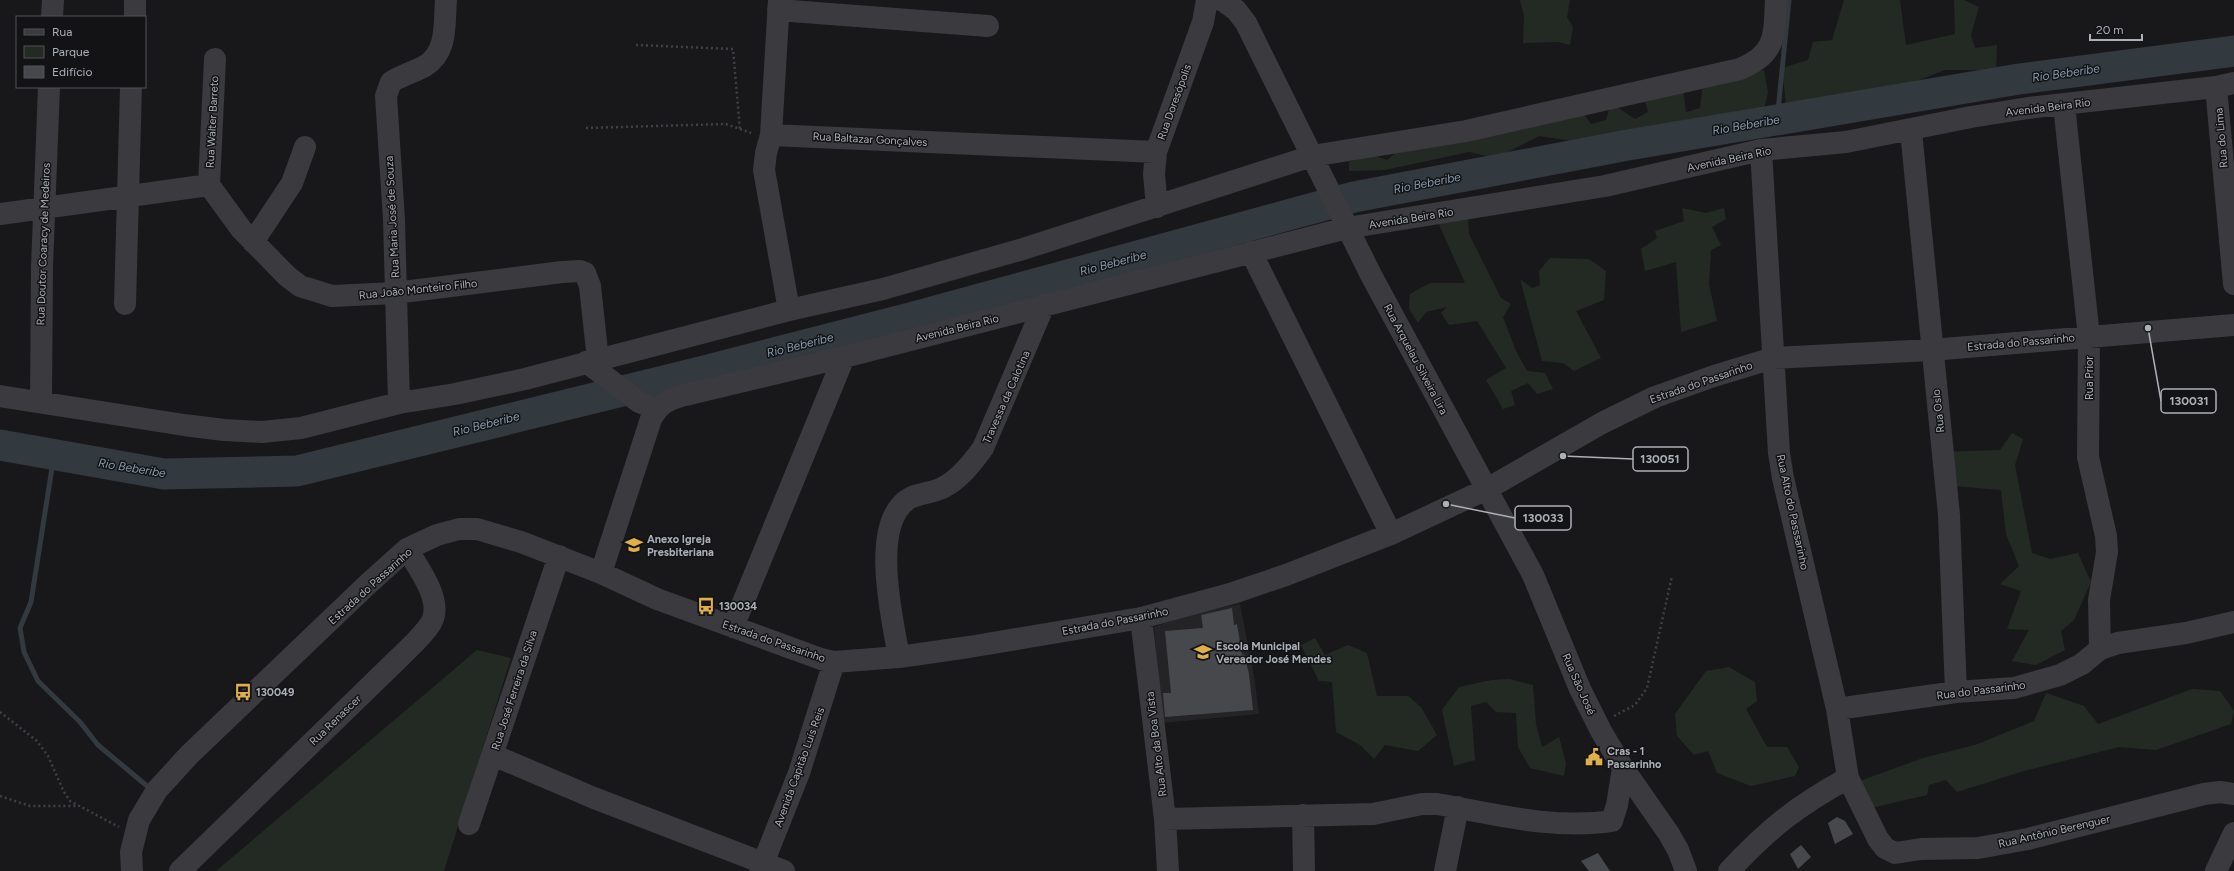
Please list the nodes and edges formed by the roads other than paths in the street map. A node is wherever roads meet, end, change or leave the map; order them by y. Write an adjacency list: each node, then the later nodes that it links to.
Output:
1 (53, 0): 8 (street)
2 (135, 0): 9 (street)
3 (446, 0): 31 (street, Rua Maria José de Souza)
4 (1207, 0): 20 (street, Rua Doresópolis)
5 (1222, 0): 21 (street, Rua Arquelau Silveira Lira)
6 (1776, 0): 21 (street)
7 (779, 5): 10 (street); 17 (street)
8 (52, 16)
9 (134, 16)
10 (988, 26)
11 (215, 59): 22 (street, Rua Walter Barreto)
12 (2225, 85): 15 (street, Avenida Beira Rio); 30 (street, Rua do Lima)
13 (49, 88): 24 (street, Rua Doutor Coaracy de Medeiros)
14 (131, 88): 23 (street)
15 (2064, 105): 16 (street, Avenida Beira Rio); 36 (street, Rua Prior)
16 (1911, 131): 19 (street, Avenida Beira Rio); 37 (street, Rua Oslo)
17 (771, 135): 20 (street, Rua Baltazar Gonçalves); 34 (street)
18 (305, 147): 28 (street)
19 (1761, 150): 27 (street, Avenida Beira Rio); 39 (street, Rua Alto do Passsarinho)
20 (1156, 152): 25 (street, Rua Doresópolis)
21 (1316, 163): 25 (street); 27 (street, Rua Arquelau Silveira Lira)
22 (209, 185): 23 (street); 28 (street, Rua João Monteiro Filho)
23 (128, 196): 24 (street); 32 (street)
24 (44, 207): 26 (street); 42 (street, Rua Doutor Coaracy de Medeiros)
25 (1157, 207): 34 (street)
26 (0, 214)
27 (1344, 221): 29 (street, Avenida Beira Rio); 45 (street, Rua Arquelau Silveira Lira)
28 (253, 242): 31 (street, Rua João Monteiro Filho)
29 (1252, 252): 33 (street, Avenida Beira Rio); 46 (street)
30 (2234, 284)
31 (395, 293): 40 (street, Rua João Monteiro Filho); 43 (street, Rua Maria José de Souza)
32 (125, 304)
33 (1044, 306): 38 (street, Avenida Beira Rio); 54 (street, Travessa da Calotina)
34 (789, 310): 40 (street)
35 (2234, 325): 36 (street, Estrada do Passarinho)
36 (2089, 337): 37 (street, Estrada do Passarinho); 53 (street, Rua Prior)
37 (1931, 350): 39 (street, Estrada do Passarinho); 56 (street, Rua Oslo)
38 (844, 356): 44 (street, Avenida Beira Rio); 52 (street)
39 (1773, 358): 45 (street, Estrada do Passarinho); 57 (street, Rua Alto do Passsarinho)
40 (595, 365): 43 (street); 44 (street)
41 (0, 396): 42 (street)
42 (41, 401): 43 (street)
43 (399, 403)
44 (653, 405): 49 (street)
45 (1487, 489): 46 (street, Estrada do Passarinho); 59 (street, Rua São José)
46 (1390, 534): 50 (street, Estrada do Passarinho)
47 (407, 549): 48 (street, Estrada do Passarinho); 70 (street, Estrada do Passarinho); 71 (street, Rua Renascer)
48 (559, 556): 49 (street, Estrada do Passarinho); 58 (street, Rua José Ferreira da Silva)
49 (601, 573): 52 (street, Estrada do Passarinho)
50 (1141, 618): 54 (street, Estrada do Passarinho); 64 (street, Rua Alto da Boa Vista)
51 (2234, 622): 53 (street, Rua do Passarinho)
52 (733, 627): 55 (street, Estrada do Passarinho)
53 (2100, 649): 56 (street, Rua do Passarinho)
54 (899, 657): 55 (street, Estrada do Passarinho)
55 (834, 662): 69 (street, Avenida Capitão Luís Reis)
56 (1956, 692): 57 (street, Rua do Passarinho)
57 (1837, 709): 60 (street, Rua Alto do Passsarinho)
58 (493, 755): 65 (street, Rua José Ferreira da Silva); 69 (street)
59 (1623, 768): 62 (street); 76 (street, Rua São José)
60 (1848, 778): 67 (street, Rua Alto do Passsarinho); 77 (street)
61 (2234, 794): 68 (street, Rua Antônio Berenguer)
62 (1458, 807): 63 (street); 75 (street)
63 (1303, 815): 64 (street); 74 (street)
64 (1165, 819): 73 (street, Rua Alto da Boa Vista)
65 (469, 824)
66 (2234, 834): 78 (street)
67 (1878, 839): 68 (street, Rua Antônio Berenguer)
68 (1893, 862)
69 (762, 867): 72 (street)
70 (132, 871)
71 (180, 871)
72 (784, 871)
73 (1168, 871)
74 (1304, 871)
75 (1445, 871)
76 (1686, 871)
77 (1729, 871)
78 (2216, 871)

